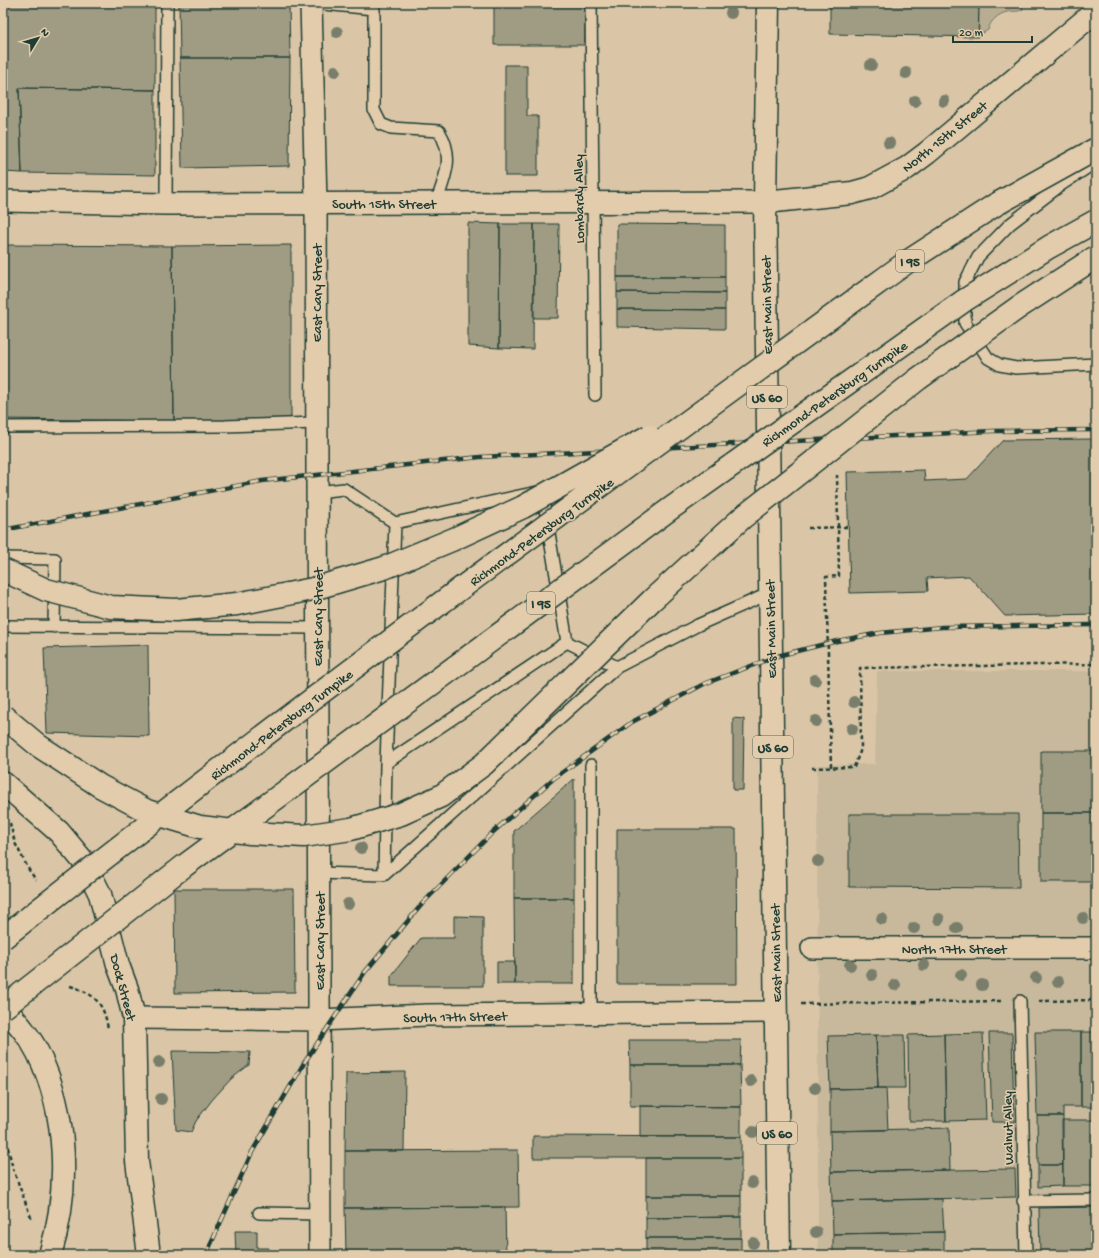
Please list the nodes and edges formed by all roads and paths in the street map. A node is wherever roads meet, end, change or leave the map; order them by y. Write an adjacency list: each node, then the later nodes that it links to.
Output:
1 (167, 3): 13 (lane)
2 (312, 3): 10 (street, East Cary Street); 11 (lane)
3 (591, 3): 12 (lane, Lombardy Alley)
4 (768, 3): 9 (main road, East Main Street / US 60)
5 (1096, 11): 9 (main road, North 15th Street)
6 (1096, 149): 17 (main road, Richmond-Petersburg Turnpike / I 95, bridge)
7 (1096, 162): 16 (lane)
8 (3, 201): 13 (street, South 15th Street)
9 (765, 202): 12 (street, South 15th Street); 29 (main road, East Main Street / US 60)
10 (316, 203): 11 (street, South 15th Street); 13 (street, South 15th Street); 19 (street, East Cary Street)
11 (436, 203): 12 (street, South 15th Street)
12 (593, 203): 18 (lane, Lombardy Alley)
13 (166, 204)
14 (1096, 221): 51 (main road, Richmond-Petersburg Turnpike / I 95, bridge)
15 (1096, 257): 36 (main road, bridge)
16 (1096, 364)
17 (734, 388): 28 (main road, bridge); 44 (main road, Richmond-Petersburg Turnpike / I 95, bridge)
18 (595, 395)
19 (316, 424): 20 (lane); 22 (street, East Cary Street)
20 (3, 427)
21 (837, 469): 26 (path)
22 (317, 492): 23 (lane); 32 (street, East Cary Street)
23 (395, 523): 33 (lane); 37 (lane)
24 (848, 527): 26 (path)
25 (808, 528): 26 (path)
26 (838, 528): 39 (path)
27 (3, 558): 31 (lane)
28 (3, 570)
29 (770, 593): 35 (lane); 52 (main road, East Main Street / US 60)
30 (3, 626): 31 (lane)
31 (54, 627): 32 (lane)
32 (317, 628): 42 (street, East Cary Street)
33 (567, 642): 35 (lane); 37 (lane)
34 (1096, 664): 39 (path)
35 (617, 667): 43 (lane)
36 (3, 716)
37 (386, 763): 43 (lane)
38 (591, 764): 53 (lane)
39 (831, 767): 40 (path)
40 (812, 768)
41 (3, 783): 54 (main road, Dock Street)
42 (318, 873): 43 (lane); 55 (street, East Cary Street)
43 (384, 875)
44 (3, 938)
45 (812, 948): 46 (street, North 17th Street)
46 (1096, 948)
47 (63, 984): 56 (path)
48 (1096, 1000): 49 (path)
49 (1020, 1001): 50 (path); 59 (lane, Walnut Alley)
50 (812, 1004)
51 (3, 1007): 63 (main road)
52 (776, 1012): 53 (street, South 17th Street); 66 (main road, East Main Street / US 60)
53 (591, 1014): 55 (street, South 17th Street)
54 (134, 1018): 55 (street, South 17th Street); 64 (main road, Dock Street)
55 (319, 1020): 61 (street, East Cary Street)
56 (108, 1031)
57 (3, 1127): 62 (path)
58 (1096, 1200): 59 (lane)
59 (1024, 1202): 67 (lane, Walnut Alley)
60 (259, 1213): 61 (lane)
61 (320, 1214): 65 (street, East Cary Street)
62 (34, 1226)
63 (50, 1255)
64 (149, 1255)
65 (320, 1255)
66 (778, 1255)
67 (1026, 1255)

